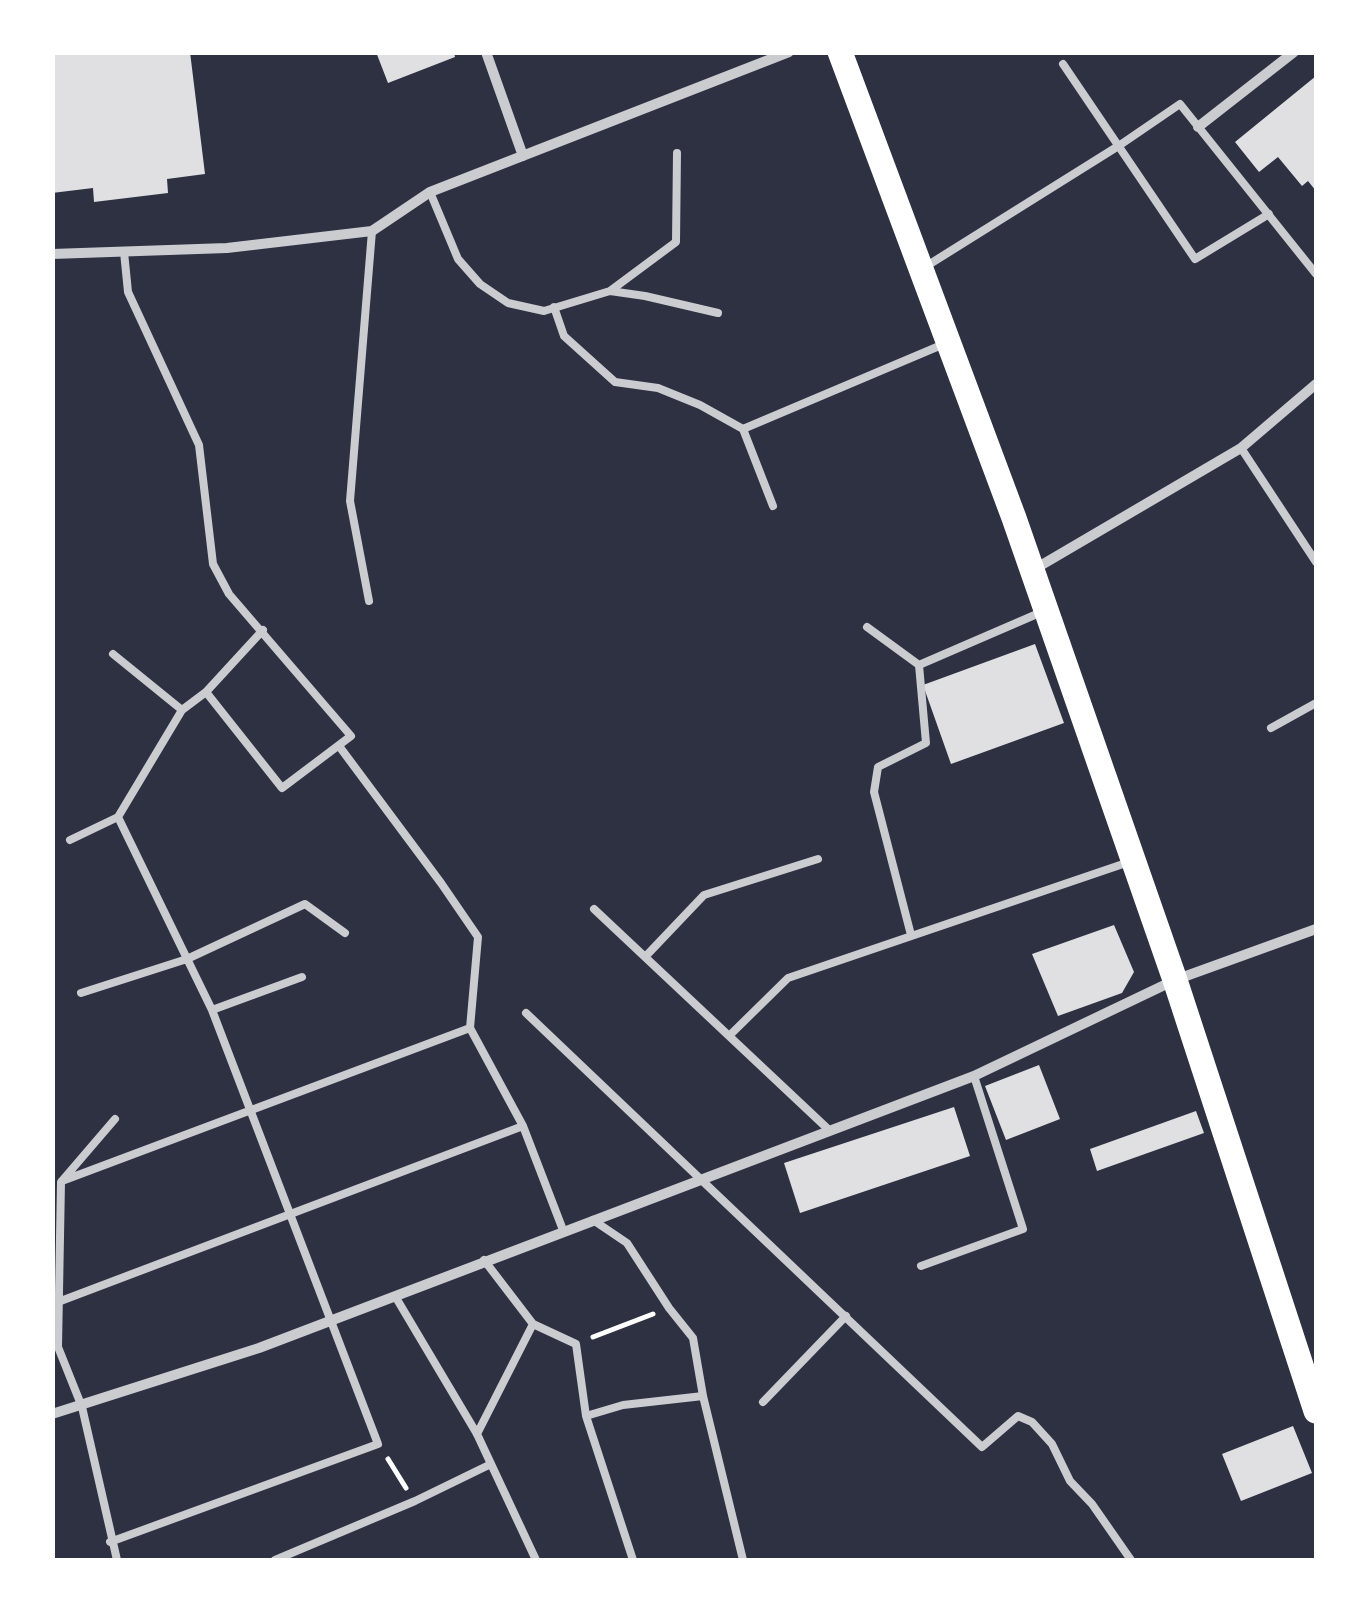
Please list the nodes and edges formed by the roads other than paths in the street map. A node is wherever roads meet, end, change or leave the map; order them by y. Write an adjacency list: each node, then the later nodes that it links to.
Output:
1 (789, 52): 9 (street)
2 (840, 52): 15 (main road)
3 (1294, 52): 6 (street)
4 (487, 53): 9 (street)
5 (1064, 64): 7 (lane)
6 (1198, 127): 7 (lane); 11 (lane)
7 (1120, 145): 11 (lane); 15 (lane)
8 (678, 153): 17 (lane)
9 (523, 156): 10 (street)
10 (430, 192): 12 (street); 18 (lane)
11 (1269, 214): 16 (lane)
12 (372, 231): 13 (street); 27 (lane)
13 (124, 252): 14 (street); 30 (lane)
14 (52, 254)
15 (921, 269): 20 (main road)
16 (1316, 274)
17 (610, 292): 18 (lane); 19 (lane)
18 (554, 307): 22 (lane)
19 (718, 313)
20 (948, 342): 22 (lane); 26 (main road)
21 (1316, 384): 23 (street)
22 (743, 429): 24 (lane)
23 (1241, 448): 25 (lane); 26 (street)
24 (773, 506)
25 (1316, 562)
26 (1032, 570): 28 (main road)
27 (369, 601)
28 (1046, 610): 32 (lane); 41 (main road)
29 (867, 628): 32 (lane)
30 (263, 630): 33 (lane); 37 (lane)
31 (112, 654): 35 (lane)
32 (920, 665): 45 (lane)
33 (206, 692): 35 (lane); 37 (lane)
34 (1316, 703): 36 (lane)
35 (182, 710): 38 (lane)
36 (1272, 728)
37 (339, 746): 53 (lane)
38 (118, 817): 39 (lane); 47 (lane)
39 (70, 840)
40 (818, 859): 46 (lane)
41 (1133, 860): 45 (lane); 49 (main road)
42 (594, 909): 46 (lane)
43 (1316, 929): 49 (street)
44 (345, 932): 47 (lane)
45 (912, 935): 54 (lane)
46 (644, 957): 54 (lane)
47 (187, 959): 50 (lane); 51 (lane)
48 (302, 978): 51 (lane)
49 (1175, 980): 55 (street); 75 (main road)
50 (81, 994)
51 (212, 1010): 56 (lane)
52 (526, 1013): 60 (lane)
53 (470, 1028): 56 (lane); 58 (lane)
54 (729, 1036): 59 (lane)
55 (974, 1076): 59 (street); 66 (lane)
56 (251, 1113): 61 (lane); 62 (lane)
57 (115, 1119): 61 (lane)
58 (523, 1126): 62 (lane); 64 (lane)
59 (829, 1130): 60 (street)
60 (699, 1179): 63 (street); 69 (lane)
61 (62, 1182): 68 (lane)
62 (290, 1213): 68 (lane); 70 (lane)
63 (592, 1219): 64 (street); 72 (lane)
64 (563, 1230): 65 (street)
65 (484, 1260): 67 (street); 71 (lane)
66 (921, 1266)
67 (394, 1295): 70 (street); 78 (lane)
68 (58, 1302): 74 (lane)
69 (846, 1316): 73 (lane); 86 (lane)
70 (331, 1320): 74 (street); 80 (lane)
71 (532, 1324): 77 (lane); 78 (lane)
72 (703, 1396): 77 (lane); 85 (lane)
73 (763, 1402)
74 (82, 1407): 76 (street); 80 (lane)
75 (1316, 1412)
76 (52, 1414)
77 (586, 1416): 84 (lane)
78 (477, 1434): 79 (lane)
79 (491, 1464): 82 (lane); 83 (lane)
80 (110, 1542): 81 (lane)
81 (117, 1560)
82 (275, 1560)
83 (536, 1560)
84 (633, 1560)
85 (743, 1560)
86 (1131, 1560)

